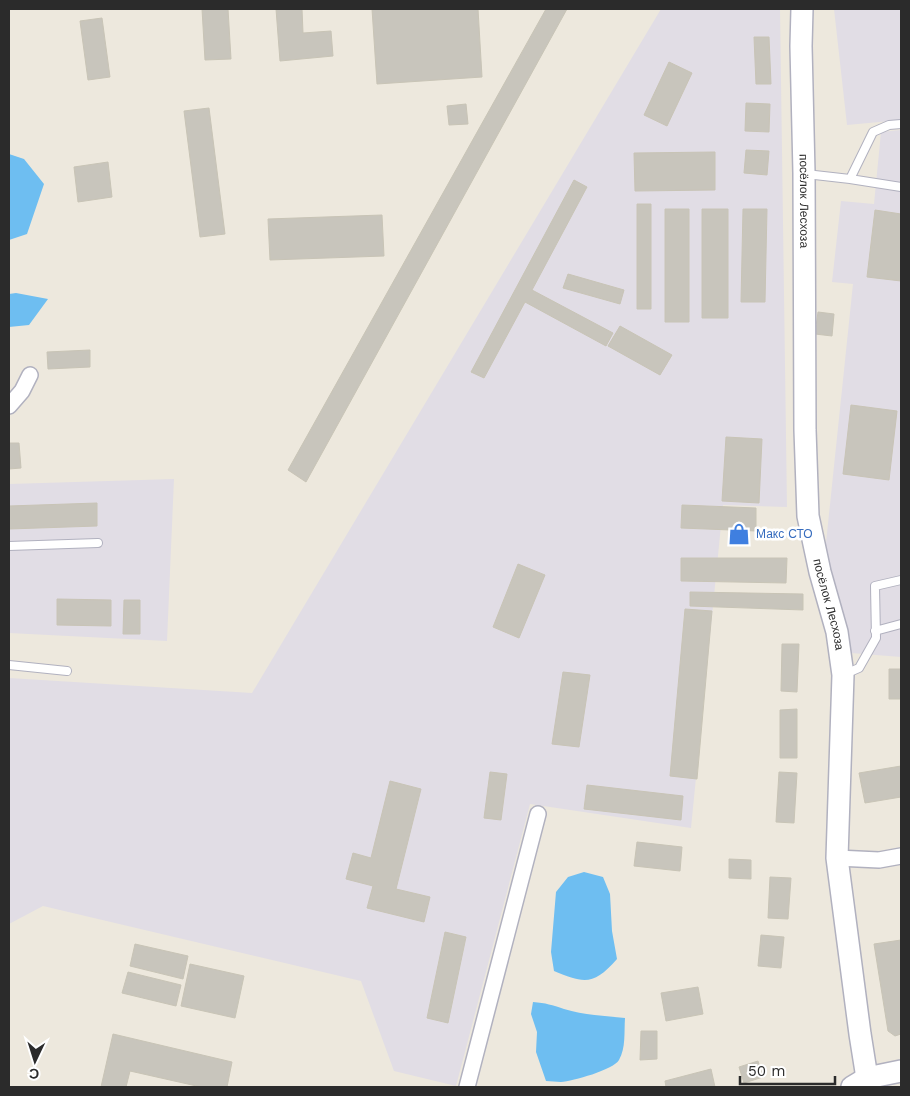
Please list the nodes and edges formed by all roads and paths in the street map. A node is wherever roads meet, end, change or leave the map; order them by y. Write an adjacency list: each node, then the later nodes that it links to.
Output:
1 (802, 9): 3 (street, посёлок Лесхоза)
2 (901, 124): 4 (lane)
3 (804, 173): 4 (lane); 15 (street, посёлок Лесхоза)
4 (850, 179): 5 (lane)
5 (901, 187)
6 (30, 375): 7 (street)
7 (9, 406)
8 (98, 543): 9 (lane)
9 (9, 546)
10 (901, 580): 12 (lane)
11 (901, 624): 12 (lane)
12 (875, 631): 15 (lane)
13 (9, 665): 14 (lane)
14 (67, 671)
15 (844, 675): 18 (street, посёлок Лесхоза)
16 (538, 814): 21 (street)
17 (901, 856): 18 (street)
18 (837, 858): 20 (street, посёлок Лесхоза)
19 (901, 1071): 20 (street)
20 (860, 1083)
21 (467, 1087)

